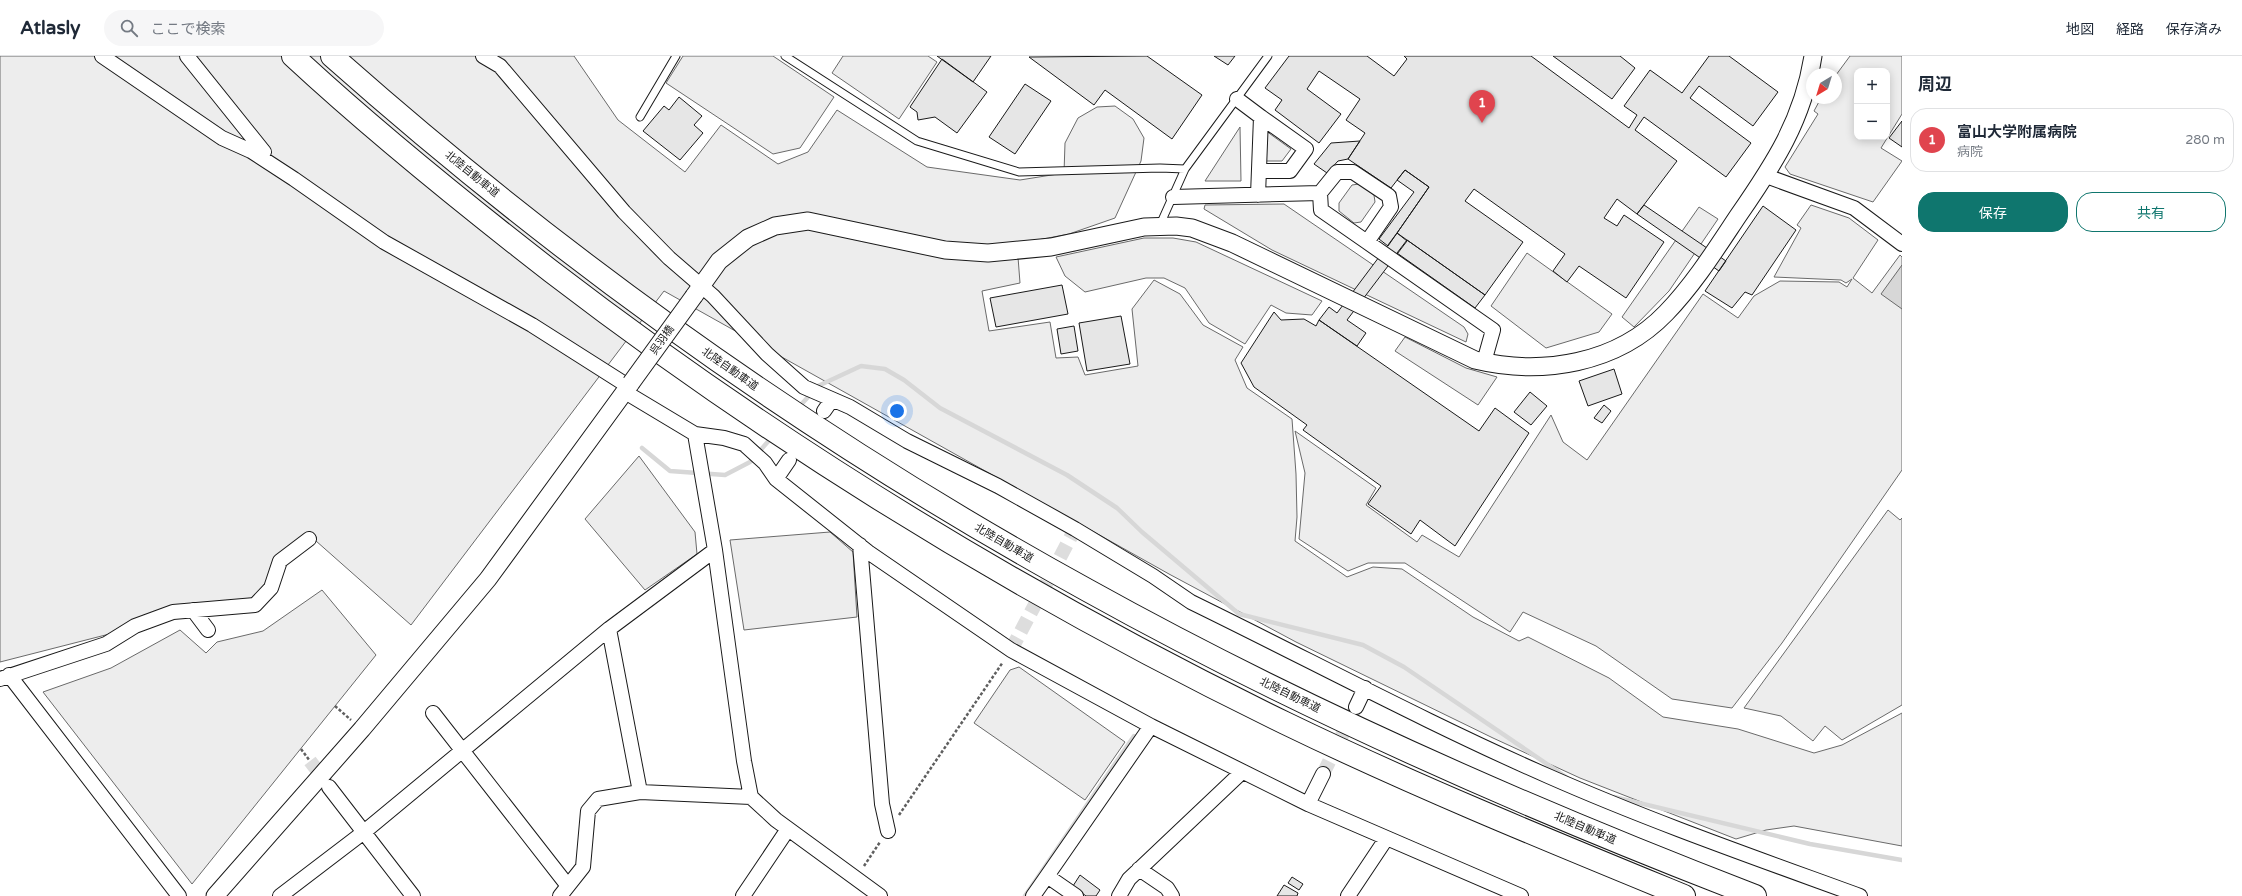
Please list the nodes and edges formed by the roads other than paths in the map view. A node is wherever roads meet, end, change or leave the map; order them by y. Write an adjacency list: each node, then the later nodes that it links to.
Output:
1 (102, 56): 26 (street)
2 (187, 56): 14 (street)
3 (294, 56): 67 (highway)
4 (332, 56): 68 (highway, 北陸自動車道)
5 (484, 56): 10 (street)
6 (676, 56): 12 (lane)
7 (785, 56): 15 (lane)
8 (1268, 56): 11 (lane)
9 (1812, 56): 17 (street, 呉羽橋)
10 (502, 61): 24 (street)
11 (1236, 99): 13 (street); 15 (lane)
12 (640, 117)
13 (1261, 117): 16 (street); 16 (street)
14 (264, 152)
15 (1186, 169): 20 (lane)
16 (1259, 170): 19 (street)
17 (1766, 176): 23 (street); 25 (street, 呉羽橋)
18 (1320, 193): 19 (street); 22 (street); 22 (street)
19 (1258, 195): 20 (street)
20 (1173, 197): 21 (lane)
21 (1159, 227): 24 (street, 呉羽橋); 25 (street, 呉羽橋)
22 (1366, 242): 25 (street)
23 (1902, 244)
24 (698, 291): 26 (street, 呉羽橋, bridge); 37 (street)
25 (1484, 362)
26 (628, 387): 27 (street); 56 (street, 呉羽橋)
27 (695, 434): 29 (street); 32 (street)
28 (789, 460): 29 (street)
29 (776, 479): 31 (street)
30 (309, 539): 33 (street)
31 (860, 545): 40 (street); 49 (street)
32 (715, 550): 34 (street); 46 (street)
33 (193, 610): 35 (street); 36 (street)
34 (609, 629): 41 (street); 45 (street)
35 (208, 630)
36 (5, 677): 55 (street)
37 (1365, 688): 38 (street); 69 (street)
38 (1356, 707)
39 (433, 713): 41 (street)
40 (1151, 726): 42 (street); 53 (street)
41 (462, 751): 50 (street); 54 (street)
42 (1242, 772): 47 (street); 52 (street)
43 (1322, 774): 47 (street)
44 (329, 786): 50 (street)
45 (640, 792): 46 (street); 54 (street)
46 (751, 797): 48 (street)
47 (1308, 804): 51 (street)
48 (788, 829): 59 (street); 60 (street)
49 (888, 831)
50 (364, 832): 57 (street); 58 (street)
51 (1386, 839): 65 (street); 66 (street)
52 (1139, 869): 63 (street); 64 (street)
53 (1047, 876): 61 (street); 62 (street)
54 (564, 891)
55 (179, 896)
56 (215, 896)
57 (280, 896)
58 (413, 896)
59 (743, 896)
60 (880, 896)
61 (1033, 896)
62 (1076, 896)
63 (1120, 896)
64 (1172, 896)
65 (1348, 896)
66 (1521, 896)
67 (1684, 896)
68 (1755, 896)
69 (1860, 896)

